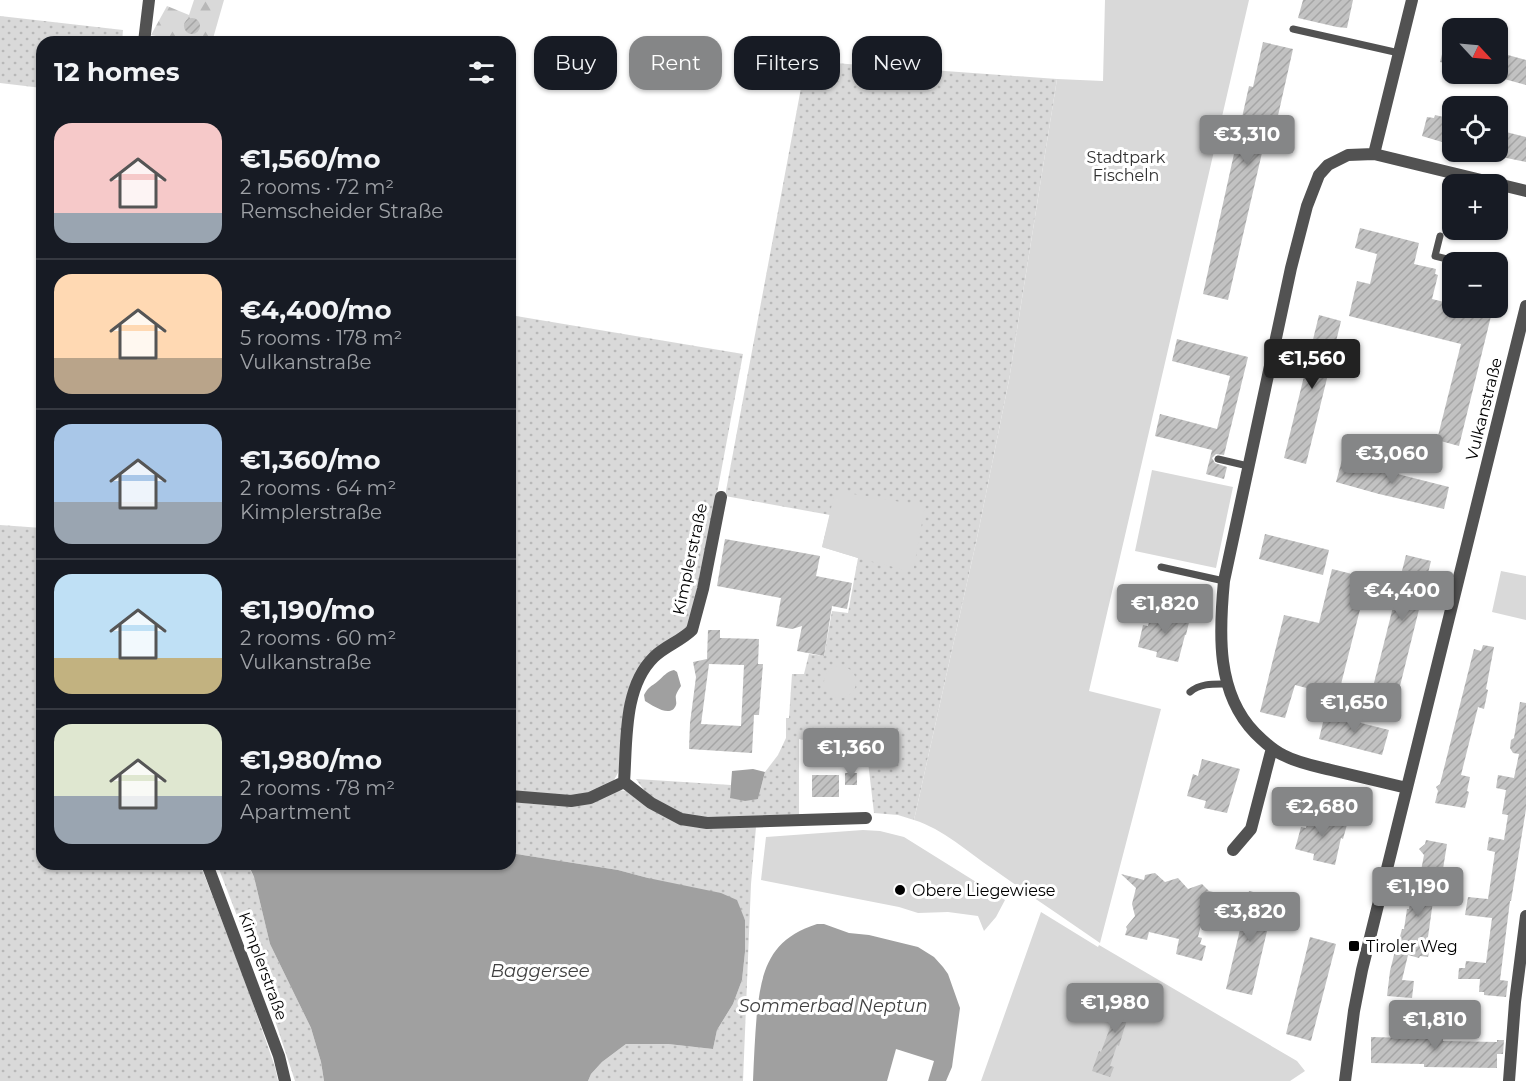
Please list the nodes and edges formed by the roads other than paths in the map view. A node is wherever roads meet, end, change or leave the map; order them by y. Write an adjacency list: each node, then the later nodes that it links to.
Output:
1 (149, 0): 4 (street)
2 (1412, 0): 5 (street)
3 (1293, 28): 5 (lane)
4 (145, 36)
5 (1399, 53): 6 (street)
6 (1374, 154): 7 (street); 14 (street)
7 (1442, 176)
8 (1508, 188): 9 (street)
9 (1526, 191)
10 (1440, 236): 11 (lane)
11 (1442, 258)
12 (1526, 306): 22 (street, Vulkanstraße)
13 (1218, 459): 14 (lane)
14 (1248, 466): 17 (street)
15 (721, 497): 21 (street, Kimplerstraße)
16 (1161, 567): 17 (lane)
17 (1224, 581): 18 (street)
18 (1228, 684): 19 (lane); 20 (street)
19 (1190, 692)
20 (1272, 748): 22 (street); 25 (street)
21 (624, 782): 23 (street); 24 (street)
22 (1407, 788): 29 (street, Vulkanstraße)
23 (516, 796)
24 (866, 818)
25 (1233, 850)
26 (209, 870): 28 (street, Kimplerstraße)
27 (1526, 916): 30 (street)
28 (285, 1081)
29 (1345, 1081)
30 (1509, 1081)

